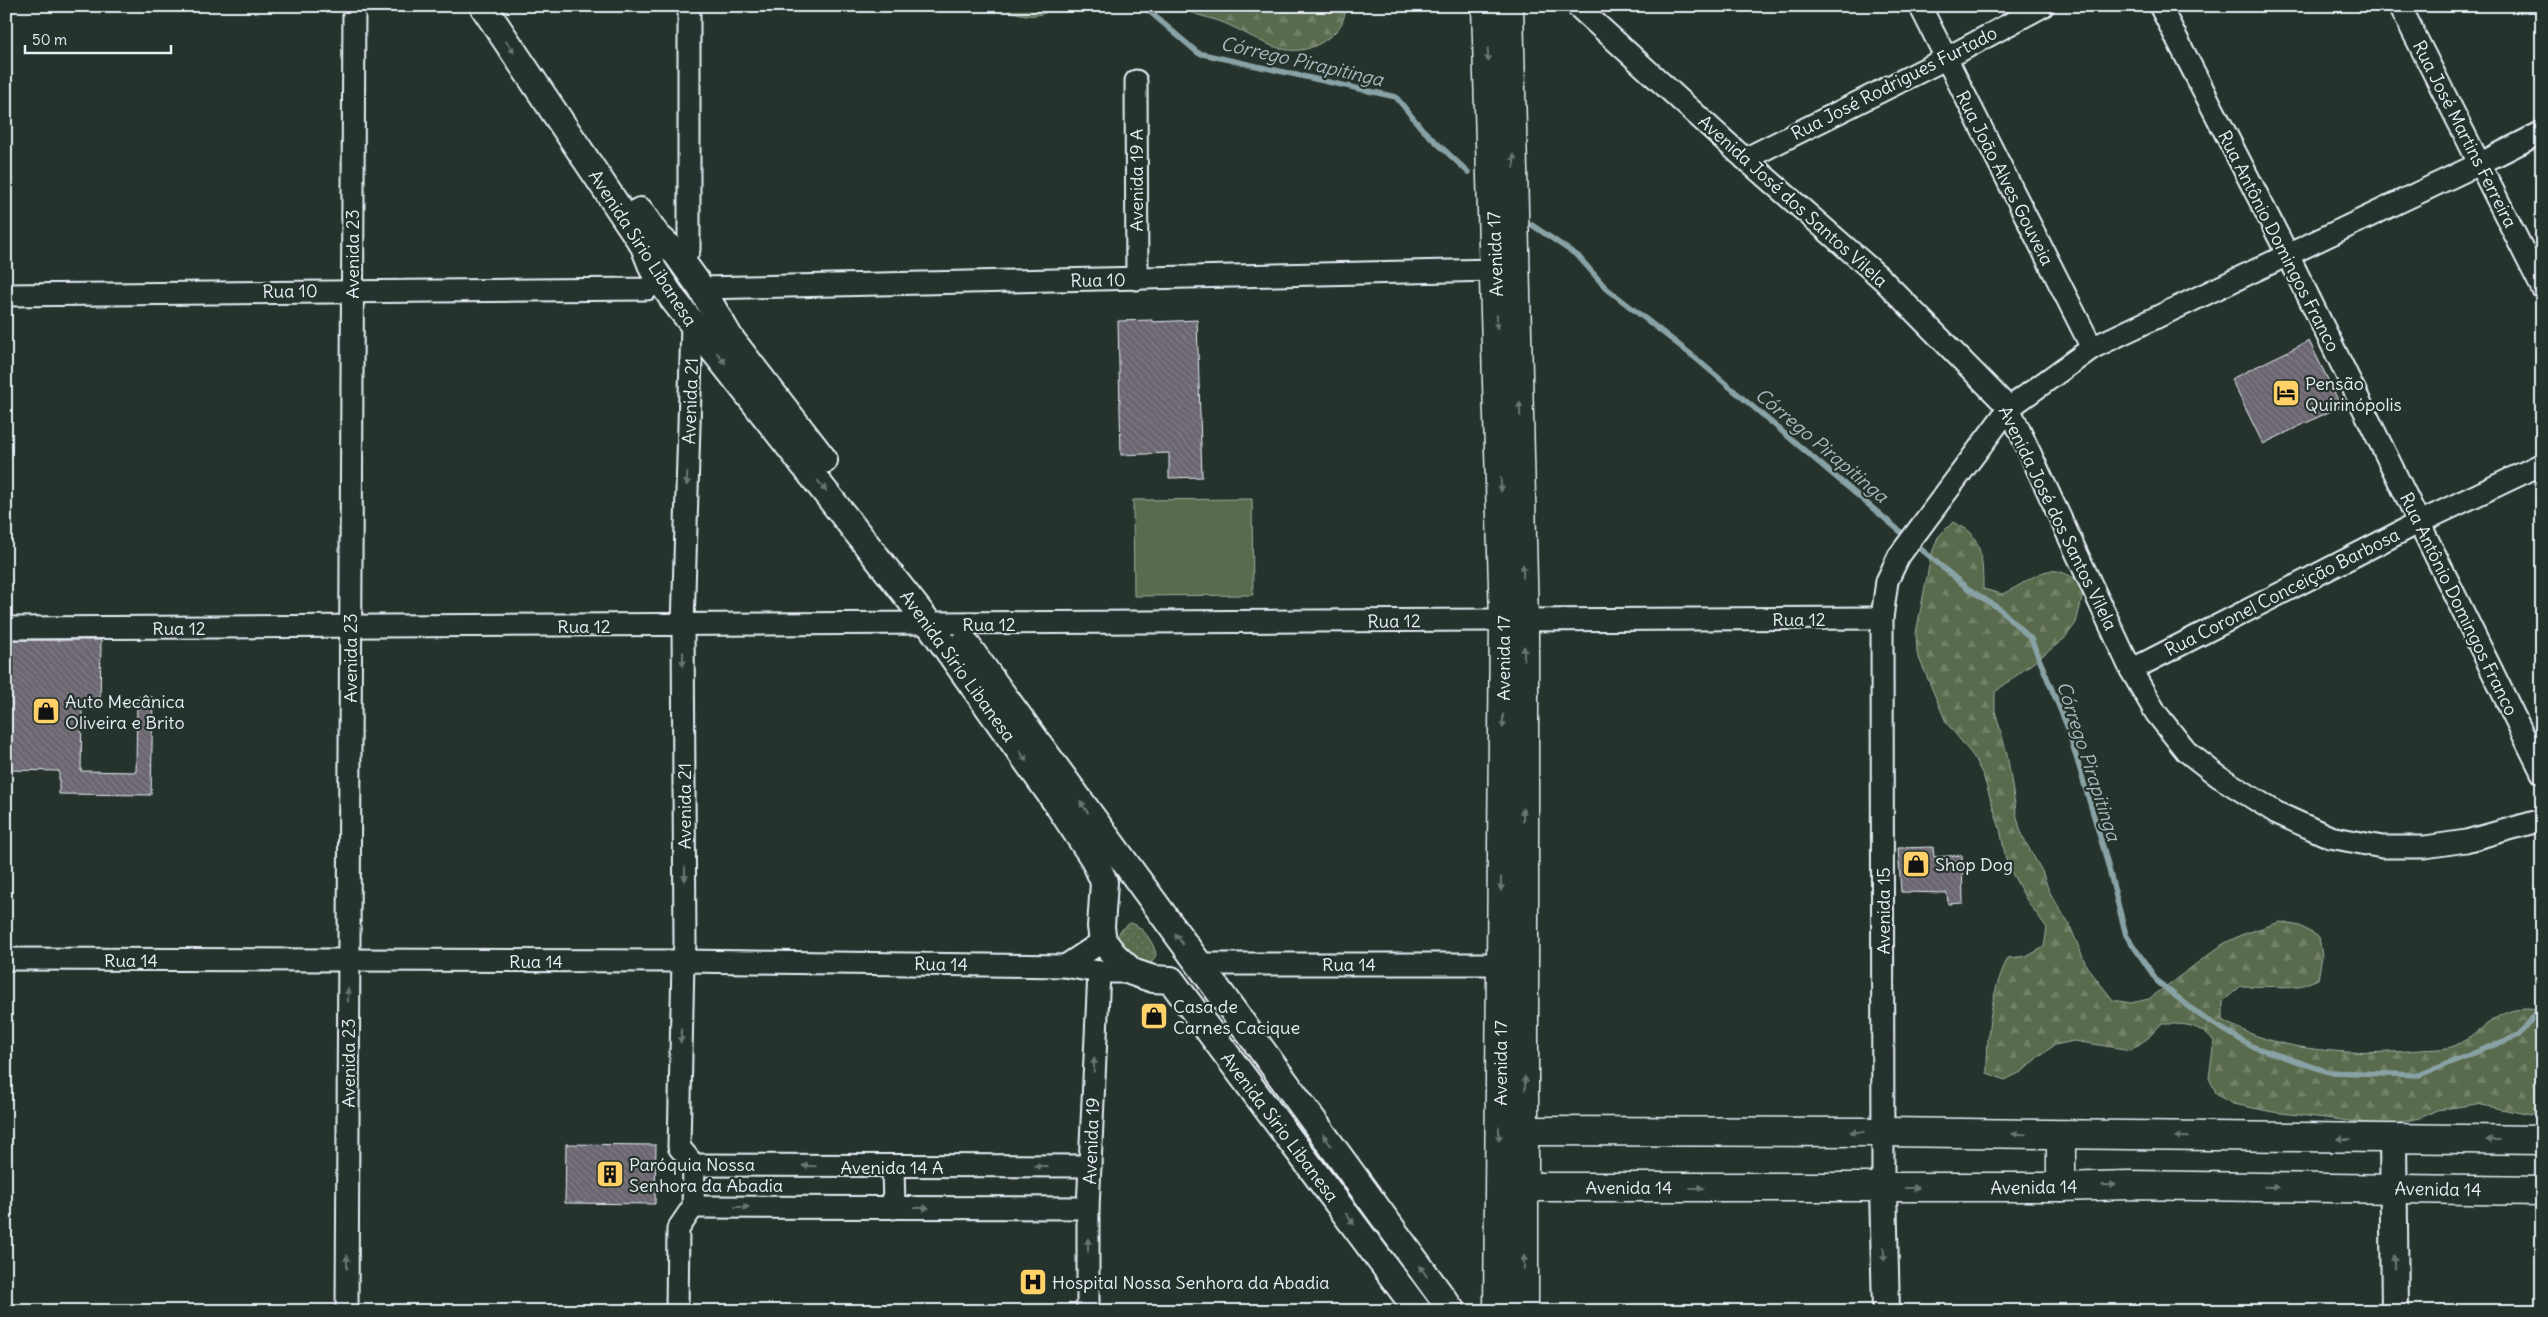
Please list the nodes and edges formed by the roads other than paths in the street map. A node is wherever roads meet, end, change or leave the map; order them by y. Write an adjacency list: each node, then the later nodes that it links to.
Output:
1 (354, 6): 24 (street, Avenida 23)
2 (483, 6): 20 (street, Avenida Sírio Libanesa, one-way to 20)
3 (503, 6): 18 (street, Avenida Sírio Libanesa)
4 (688, 6): 18 (street)
5 (1486, 6): 19 (main road, Avenida 17, one-way to 19)
6 (1509, 6): 19 (main road, Avenida 17, one-way to 6)
7 (1577, 6): 15 (street, Avenida José dos Santos Vilela)
8 (1920, 6): 12 (street, Rua João Alves Gouveia)
9 (2043, 6): 12 (street, Rua José Rodrigues Furtado)
10 (2160, 6): 17 (street, Rua Antônio Domingos Franco)
11 (2400, 6): 16 (street, Rua José Martins Ferreira)
12 (1945, 59): 15 (street, Rua José Rodrigues Furtado); 28 (street, Rua João Alves Gouveia)
13 (1136, 81): 21 (street, Avenida 19 A)
14 (2542, 132): 16 (street, Avenida 15)
15 (1745, 160): 29 (street, Avenida José dos Santos Vilela)
16 (2481, 164): 17 (street, Avenida 15); 23 (street, Rua José Martins Ferreira)
17 (2288, 255): 28 (street, Avenida 15); 31 (street, Rua Antônio Domingos Franco)
18 (681, 260): 20 (street); 22 (street, Avenida Sírio Libanesa)
19 (1504, 268): 21 (street, Rua 10); 33 (main road, Avenida 17)
20 (659, 278): 24 (street, Rua 10); 27 (street, Avenida Sírio Libanesa)
21 (1137, 279): 22 (street, Rua 10)
22 (701, 288): 26 (street, Avenida Sírio Libanesa)
23 (2542, 288)
24 (352, 290): 25 (street, Rua 10); 36 (street, Avenida 23)
25 (6, 295)
26 (715, 310): 27 (street); 34 (street, Avenida Sírio Libanesa)
27 (692, 325): 34 (street, Avenida Sírio Libanesa, one-way to 34); 35 (street, Avenida 21, one-way to 35)
28 (2092, 348): 29 (street, Avenida 15)
29 (2009, 408): 32 (street, Avenida 15); 38 (street, Avenida José dos Santos Vilela)
30 (2542, 464): 31 (street, Rua Coronel Conceição Barbosa)
31 (2420, 522): 38 (street, Rua Coronel Conceição Barbosa); 39 (street, Rua Antônio Domingos Franco)
32 (1882, 618): 33 (street, Rua 12); 54 (street, Avenida 15)
33 (1514, 620): 34 (street, Rua 12); 48 (main road, Avenida 17, one-way to 48); 53 (main road, Avenida 17, one-way to 33)
34 (941, 625): 35 (street, Rua 12); 41 (street, Avenida Sírio Libanesa, one-way to 34); 42 (street, Avenida Sírio Libanesa, one-way to 42)
35 (683, 626): 36 (street, Rua 12); 46 (street, Avenida 21, one-way to 46)
36 (350, 627): 37 (street, Rua 12); 45 (street, Avenida 23)
37 (6, 628)
38 (2131, 670): 40 (street, Avenida José dos Santos Vilela)
39 (2542, 773)
40 (2542, 820)
41 (1144, 890): 42 (street); 47 (street, Avenida Sírio Libanesa, one-way to 41)
42 (1104, 903): 43 (street, Avenida Sírio Libanesa)
43 (1103, 941): 49 (street); 51 (street)
44 (6, 959): 45 (street, Rua 14)
45 (349, 961): 46 (street, Rua 14); 69 (street, Avenida 23, one-way to 45)
46 (683, 961): 49 (street, Rua 14); 58 (street, Avenida 21, one-way to 58)
47 (1197, 964): 48 (street, Rua 14); 52 (street); 73 (street, Avenida Sírio Libanesa, one-way to 47)
48 (1500, 964): 74 (main road, Avenida 17, one-way to 74)
49 (1065, 966): 50 (street, Rua 14)
50 (1099, 972): 51 (street, Rua 14); 59 (street, Avenida 19, one-way to 50)
51 (1132, 972): 52 (street)
52 (1171, 980): 72 (street, Avenida Sírio Libanesa, one-way to 72)
53 (1526, 1131): 54 (main road, one-way to 53); 61 (main road, Avenida 17)
54 (1884, 1132): 55 (main road, one-way to 54); 63 (street, Avenida 15)
55 (2061, 1135): 56 (main road, one-way to 55); 62 (main road)
56 (2393, 1140): 57 (main road, one-way to 56); 64 (street)
57 (2542, 1140)
58 (694, 1166): 60 (street, Avenida 14 A, one-way to 58); 66 (street)
59 (1090, 1166): 60 (street, Avenida 14 A, one-way to 60); 68 (street, Avenida 19)
60 (893, 1167): 67 (street)
61 (1525, 1187): 63 (main road, Avenida 14, one-way to 63); 75 (main road, Avenida 17, one-way to 61)
62 (2061, 1187): 63 (main road, Avenida 14, one-way to 62); 64 (main road, Avenida 14, one-way to 64)
63 (1883, 1188): 76 (street, Avenida 15, one-way to 76)
64 (2392, 1188): 65 (main road, Avenida 14); 77 (street, one-way to 64)
65 (2542, 1191)
66 (693, 1207): 67 (street, one-way to 67); 70 (street)
67 (894, 1208): 68 (street, one-way to 68)
68 (1088, 1208): 71 (street, Avenida 19, one-way to 68)
69 (347, 1311)
70 (677, 1311)
71 (1088, 1311)
72 (1418, 1311)
73 (1452, 1311)
74 (1498, 1311)
75 (1524, 1311)
76 (1886, 1311)
77 (2395, 1311)

